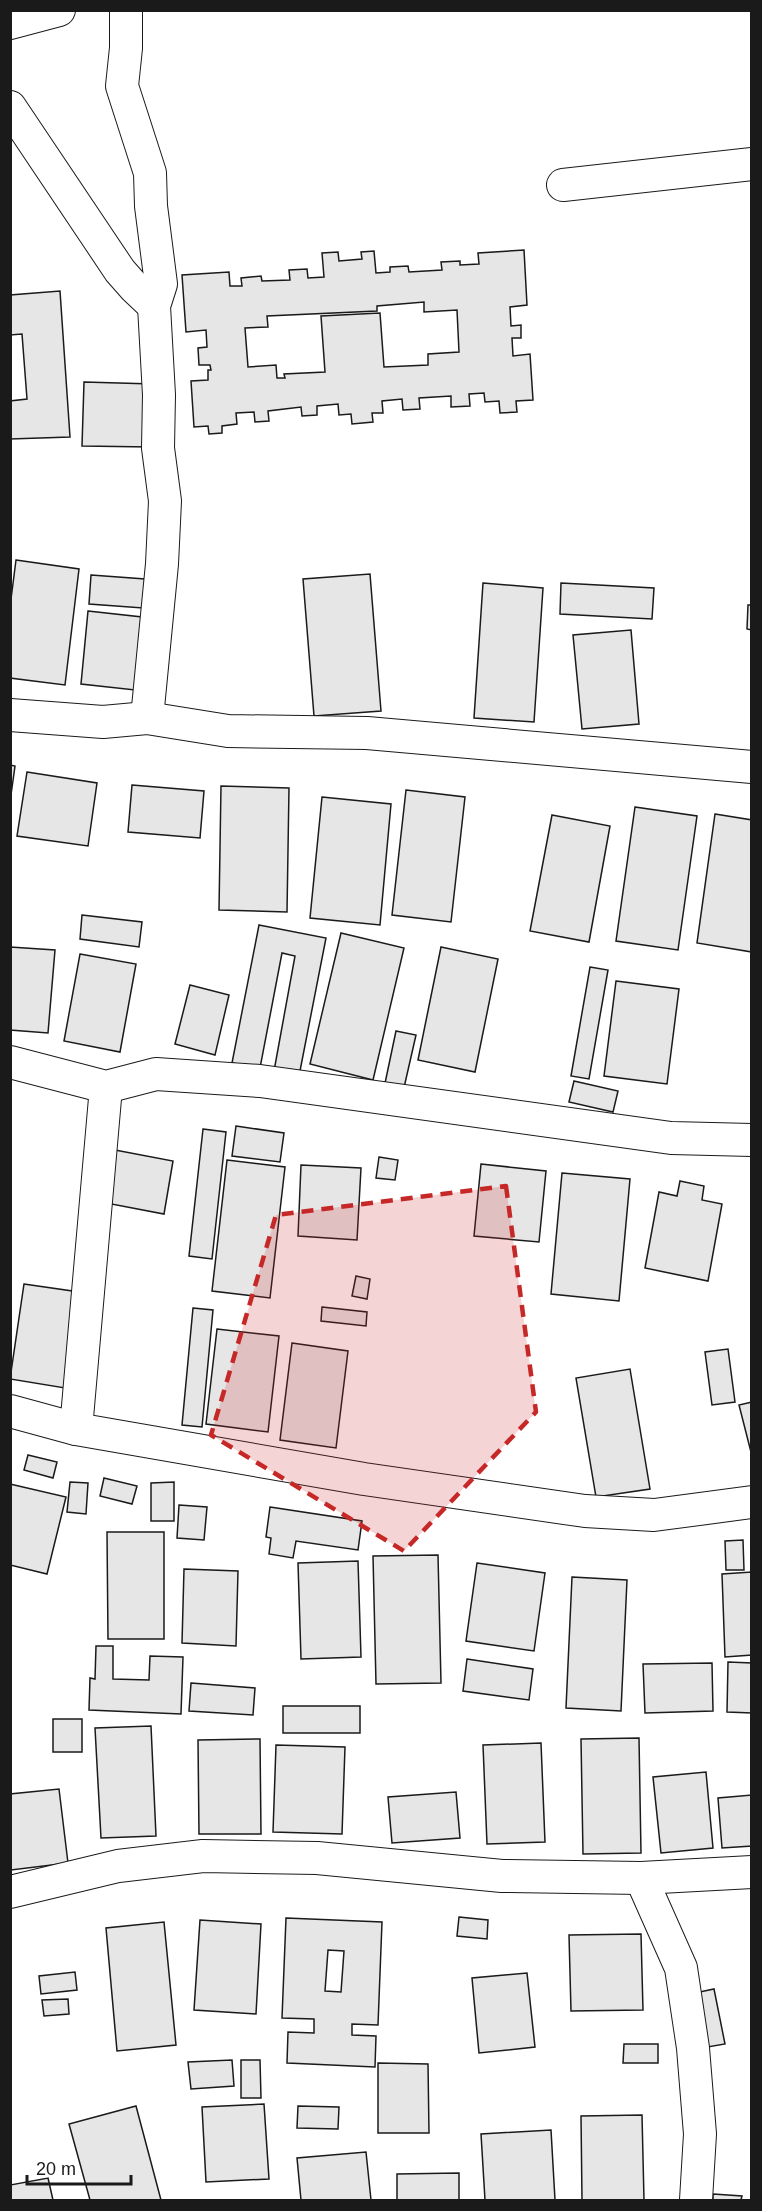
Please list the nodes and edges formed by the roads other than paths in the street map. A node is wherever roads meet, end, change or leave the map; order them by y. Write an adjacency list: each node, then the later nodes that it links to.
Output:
1 (59, 10): 3 (street)
2 (126, 10): 7 (street)
3 (10, 23)
4 (10, 107): 7 (street)
5 (752, 164): 6 (street)
6 (563, 185)
7 (154, 306): 9 (street)
8 (10, 715): 9 (street)
9 (147, 718): 10 (street)
10 (752, 766)
11 (10, 1062): 12 (street)
12 (106, 1087): 13 (street); 15 (street)
13 (752, 1140)
14 (10, 1411): 15 (street)
15 (75, 1429): 16 (street)
16 (752, 1502)
17 (752, 1872): 18 (street)
18 (641, 1878): 19 (street); 20 (street)
19 (10, 1892)
20 (696, 2200)

